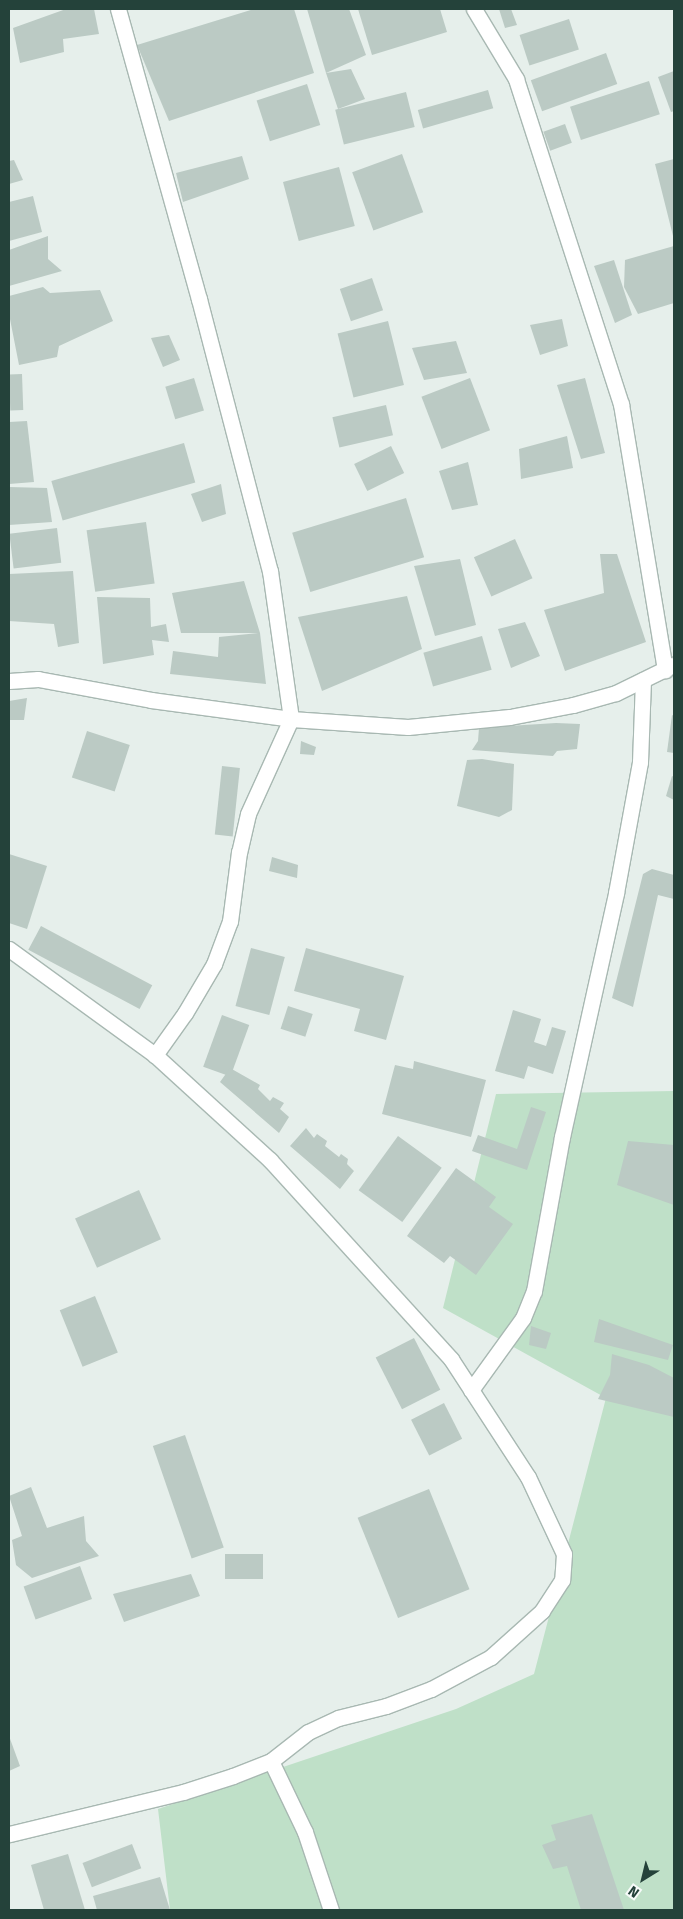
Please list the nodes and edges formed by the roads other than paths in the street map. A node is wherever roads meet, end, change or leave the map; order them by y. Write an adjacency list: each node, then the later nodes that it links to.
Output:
1 (118, 9): 6 (street)
2 (474, 9): 3 (street)
3 (670, 667): 4 (street)
4 (643, 680): 6 (street); 9 (street)
5 (9, 681): 6 (street)
6 (291, 719): 8 (street)
7 (9, 949): 8 (street)
8 (155, 1056): 9 (street)
9 (471, 1390): 10 (street)
10 (271, 1760): 11 (street); 12 (street)
11 (9, 1834)
12 (331, 1910)

